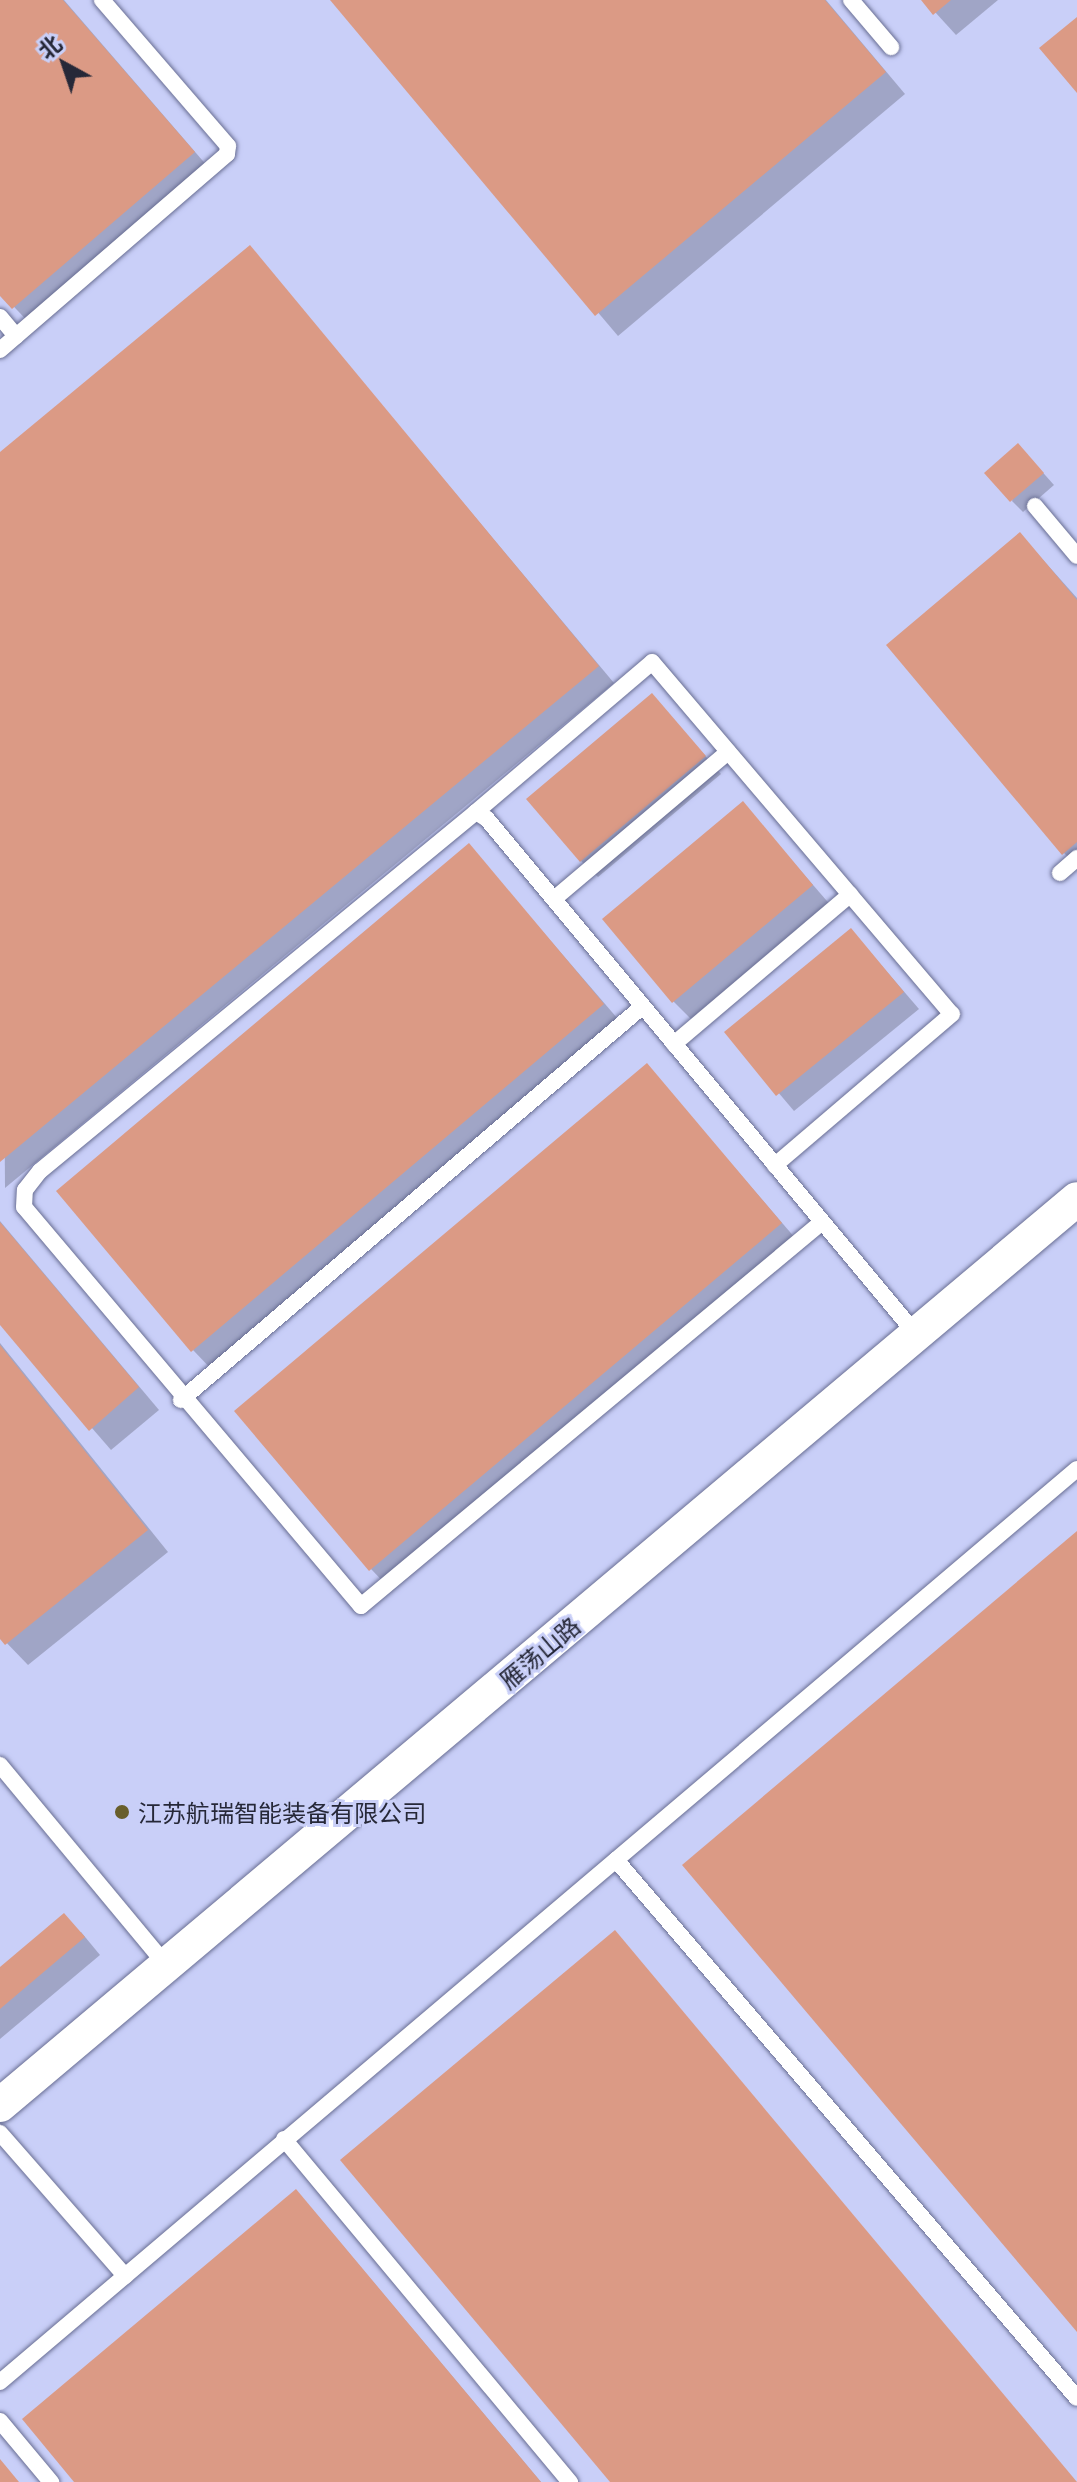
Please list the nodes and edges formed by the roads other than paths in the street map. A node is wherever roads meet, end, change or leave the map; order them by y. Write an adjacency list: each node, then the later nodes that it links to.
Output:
1 (102, 0): 5 (lane)
2 (851, 0): 3 (lane)
3 (891, 47)
4 (0, 317): 5 (lane)
5 (16, 336): 6 (lane)
6 (0, 350)
7 (1035, 506): 8 (lane)
8 (1077, 556)
9 (728, 752): 10 (lane); 13 (lane); 14 (lane)
10 (476, 812): 14 (lane); 21 (lane)
11 (1077, 858): 12 (lane)
12 (1060, 873)
13 (850, 895): 16 (lane); 17 (lane)
14 (554, 899): 15 (lane)
15 (643, 1006): 16 (lane); 21 (lane)
16 (674, 1044): 17 (lane)
17 (775, 1165): 19 (lane)
18 (1077, 1199): 20 (street, 雁荡山路)
19 (822, 1222): 20 (lane); 21 (lane)
20 (916, 1334): 25 (street, 雁荡山路)
21 (181, 1400)
22 (1077, 1469): 24 (lane)
23 (0, 1765): 25 (lane)
24 (616, 1860): 28 (lane); 31 (lane)
25 (166, 1965): 26 (street, 雁荡山路)
26 (0, 2105)
27 (0, 2133): 29 (lane)
28 (284, 2139): 29 (lane); 34 (lane)
29 (125, 2276): 30 (lane)
30 (0, 2382)
31 (1077, 2398)
32 (0, 2421): 33 (lane)
33 (51, 2482)
34 (570, 2482)

